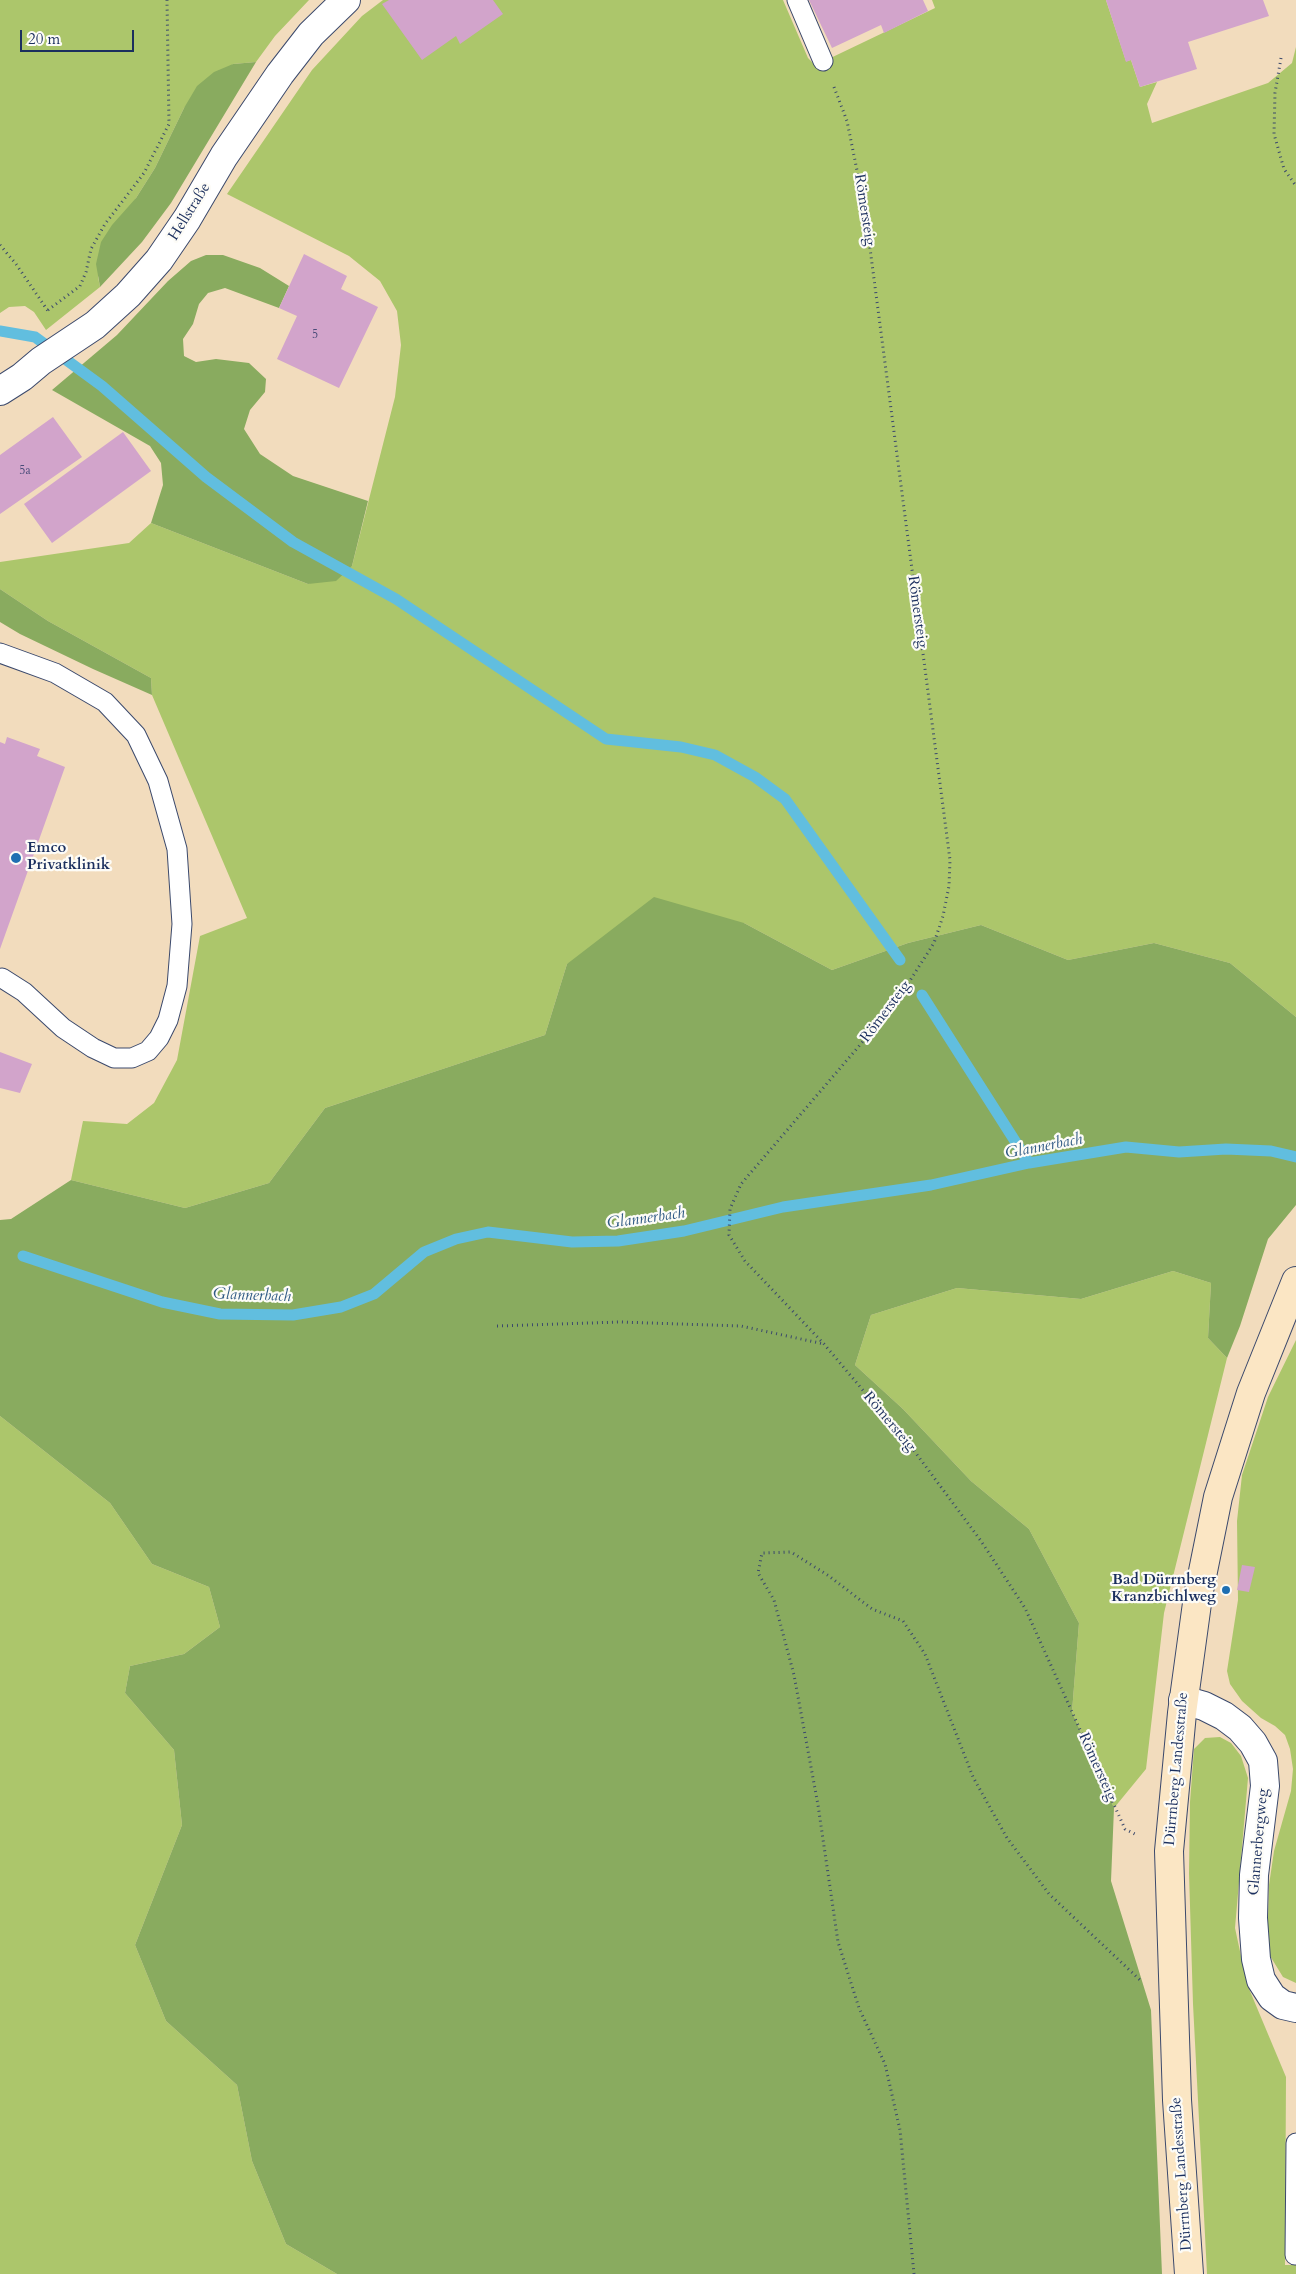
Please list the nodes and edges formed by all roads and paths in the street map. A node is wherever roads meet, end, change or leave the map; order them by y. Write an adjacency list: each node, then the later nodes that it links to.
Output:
1 (167, 0): 8 (path)
2 (346, 0): 9 (street, Hellstraße)
3 (796, 0): 5 (lane)
4 (1281, 58): 6 (path)
5 (823, 62): 15 (path, Römersteig)
6 (1296, 186)
7 (0, 245): 8 (path)
8 (48, 310): 9 (path)
9 (70, 341): 10 (street, Hellstraße)
10 (0, 391)
11 (0, 652): 12 (lane)
12 (2, 978)
13 (1296, 1281): 16 (main road, Dürrnberg Landesstraße)
14 (497, 1326): 15 (path)
15 (824, 1344): 17 (path, Römersteig)
16 (1183, 1700): 17 (main road, Dürrnberg Landesstraße); 18 (street, Glannerbergweg)
17 (1169, 1851): 19 (main road, Dürrnberg Landesstraße)
18 (1296, 2008)
19 (1173, 2011): 22 (path); 23 (main road, Dürrnberg Landesstraße)
20 (1296, 2143): 21 (lane)
21 (1295, 2255)
22 (914, 2274)
23 (1189, 2274)

